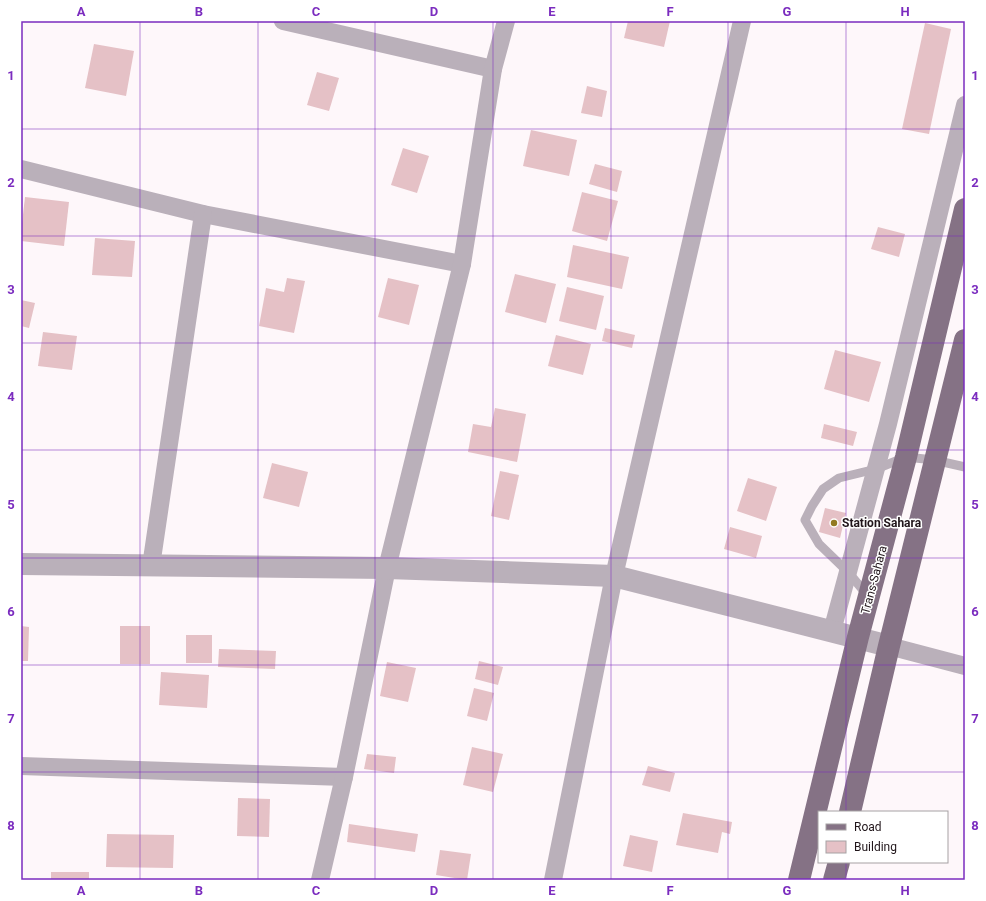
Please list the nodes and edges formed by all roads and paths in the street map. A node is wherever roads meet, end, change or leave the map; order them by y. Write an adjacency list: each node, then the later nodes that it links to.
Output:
1 (283, 21): 4 (street)
2 (506, 21): 4 (street)
3 (742, 21): 19 (street)
4 (492, 69): 9 (street)
5 (965, 105): 14 (street)
6 (21, 169): 8 (street)
7 (965, 209): 11 (main road, Trans-Sahara)
8 (203, 214): 9 (street); 16 (street)
9 (462, 264): 17 (street)
10 (965, 340): 12 (main road)
11 (906, 457): 12 (lane); 14 (lane); 20 (main road, Trans-Sahara)
12 (934, 460): 13 (lane); 23 (main road)
13 (965, 467)
14 (876, 469): 18 (street); 18 (lane)
15 (21, 564): 16 (street)
16 (151, 566): 17 (street)
17 (387, 568): 19 (street); 26 (street)
18 (848, 572): 20 (lane); 21 (street)
19 (614, 576): 21 (street); 30 (street)
20 (869, 598): 22 (main road, Trans-Sahara)
21 (832, 631): 22 (street)
22 (858, 637): 23 (street); 31 (main road, Trans-Sahara)
23 (889, 646): 24 (street); 27 (main road)
24 (965, 666)
25 (21, 766): 26 (street)
26 (344, 777): 29 (street)
27 (850, 811)
28 (839, 863): 32 (main road)
29 (320, 880)
30 (553, 880)
31 (799, 880)
32 (834, 880)

